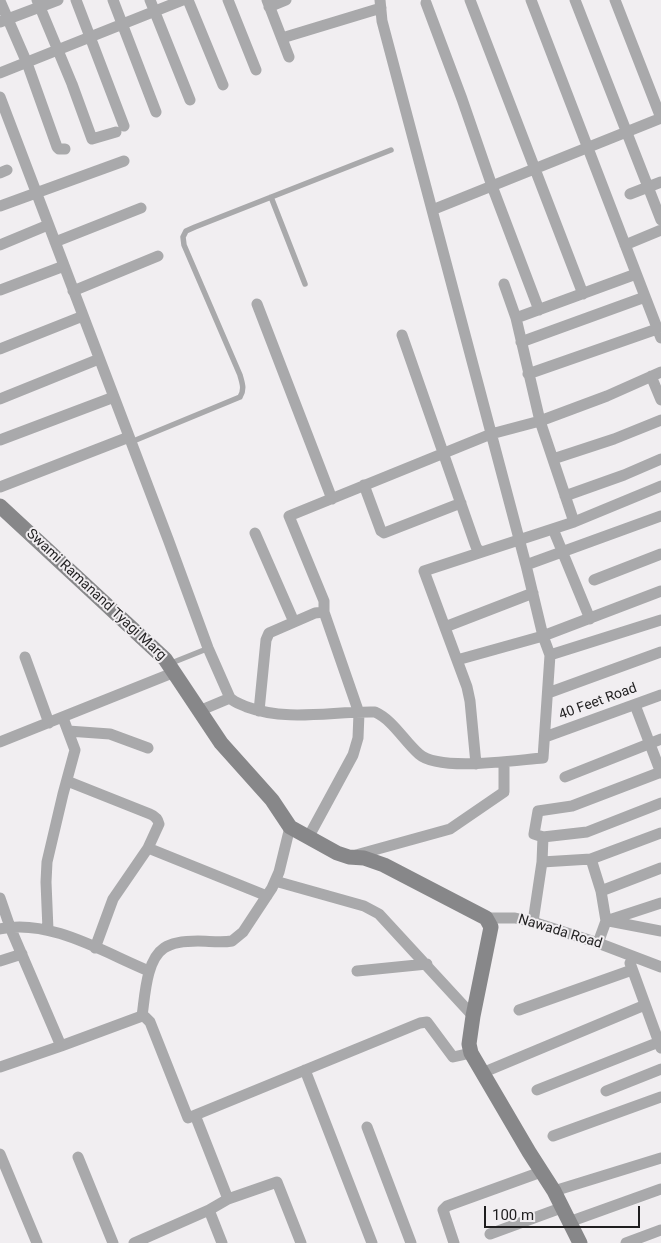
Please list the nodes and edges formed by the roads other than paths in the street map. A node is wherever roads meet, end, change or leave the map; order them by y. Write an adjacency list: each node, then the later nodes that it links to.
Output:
1 (58, 0): 16 (street)
2 (76, 0): 21 (street)
3 (113, 0): 20 (street)
4 (150, 0): 18 (street)
5 (183, 0): 18 (street)
6 (188, 0): 28 (street)
7 (228, 0): 26 (street)
8 (286, 0): 15 (street)
9 (470, 0): 38 (street)
10 (531, 0): 34 (street)
11 (575, 0): 33 (street)
12 (616, 0): 32 (street)
13 (0, 1): 19 (street)
14 (426, 2): 40 (street)
15 (268, 3): 22 (street)
16 (38, 4): 19 (street); 23 (street)
17 (381, 4): 22 (street); 47 (street)
18 (155, 12): 20 (street); 30 (street)
19 (4, 21): 25 (street)
20 (123, 25): 21 (street); 31 (street)
21 (90, 38): 23 (street); 23 (street)
22 (282, 38): 24 (street)
23 (58, 51): 25 (street)
24 (289, 57)
25 (27, 64): 27 (street); 35 (street)
26 (256, 70)
27 (0, 73)
28 (224, 85)
29 (0, 97): 42 (street)
30 (190, 100)
31 (156, 112)
32 (661, 118): 33 (street)
33 (626, 131): 34 (street); 41 (street)
34 (588, 147): 38 (street); 53 (street)
35 (65, 149)
36 (391, 150): 44 (lane)
37 (124, 161): 42 (street)
38 (534, 169): 40 (street); 61 (street)
39 (661, 182): 41 (street)
40 (492, 186): 47 (street); 64 (street)
41 (648, 188): 43 (street); 48 (street)
42 (36, 192): 45 (street); 49 (street)
43 (630, 194)
44 (271, 197): 57 (lane); 80 (lane)
45 (0, 206)
46 (141, 208): 51 (street)
47 (432, 210): 79 (street)
48 (661, 220)
49 (48, 226): 51 (street); 52 (street)
50 (661, 230): 53 (street)
51 (55, 242): 55 (street)
52 (0, 245)
53 (625, 245): 56 (street)
54 (158, 256): 60 (street)
55 (64, 266): 59 (street); 60 (street)
56 (636, 274): 61 (street); 62 (street)
57 (304, 284)
58 (504, 284): 66 (street)
59 (0, 290)
60 (74, 291): 65 (street)
61 (582, 294): 64 (street)
62 (645, 297): 67 (street); 69 (street)
63 (257, 304): 89 (street)
64 (538, 310): 66 (street)
65 (83, 316): 70 (street); 71 (street)
66 (516, 318): 69 (street)
67 (659, 333): 72 (street)
68 (402, 335): 82 (street)
69 (521, 342): 72 (street)
70 (0, 349)
71 (99, 359): 74 (street); 75 (street)
72 (528, 374): 78 (street)
73 (656, 374): 76 (street); 78 (street)
74 (114, 397): 80 (street); 81 (street)
75 (0, 399)
76 (661, 400)
77 (661, 420): 83 (street)
78 (540, 421): 79 (street); 83 (street)
79 (491, 434): 82 (street); 96 (street)
80 (130, 439): 87 (street); 118 (street)
81 (0, 440)
82 (443, 453): 85 (street); 90 (street)
83 (553, 459): 88 (street)
84 (661, 459): 88 (street)
85 (364, 485): 89 (street); 90 (street)
86 (661, 486): 93 (street)
87 (0, 487)
88 (565, 496): 93 (street)
89 (332, 499): 104 (street)
90 (460, 502): 97 (street)
91 (0, 506): 115 (street, Swami Ramanand Tyagi Marg)
92 (661, 516): 98 (street)
93 (574, 522): 94 (street)
94 (553, 530): 96 (street); 98 (street)
95 (255, 534): 107 (street)
96 (520, 540): 97 (street); 100 (street)
97 (482, 552): 108 (street)
98 (562, 553): 100 (street); 105 (street)
99 (661, 554): 101 (street)
100 (526, 565): 103 (street)
101 (594, 580)
102 (661, 591): 105 (street)
103 (533, 594): 108 (street); 109 (street)
104 (324, 612): 107 (street); 122 (street)
105 (590, 618): 109 (street)
106 (661, 620): 112 (street)
107 (294, 622): 121 (street)
108 (445, 627): 114 (street)
109 (543, 636): 112 (street); 114 (street)
110 (204, 650): 115 (lane)
111 (661, 652): 116 (street)
112 (550, 655): 116 (street)
113 (25, 657): 124 (street)
114 (457, 660): 132 (street)
115 (172, 668): 120 (street, Swami Ramanand Tyagi Marg); 123 (street)
116 (548, 693): 126 (street)
117 (661, 695): 119 (street, 40 Feet Road)
118 (230, 698): 120 (street); 121 (street)
119 (635, 705): 126 (street, 40 Feet Road); 129 (street)
120 (199, 711): 137 (street, Swami Ramanand Tyagi Marg)
121 (259, 711): 122 (street)
122 (358, 712): 132 (street); 139 (street)
123 (63, 718): 124 (street); 125 (street)
124 (49, 723): 128 (street)
125 (68, 731): 130 (street); 135 (street)
126 (546, 737): 131 (street)
127 (661, 739): 129 (street)
128 (0, 742)
129 (650, 744): 133 (street); 134 (street)
130 (148, 748)
131 (504, 762): 132 (street); 142 (street)
132 (476, 764)
133 (661, 773): 140 (street)
134 (565, 777)
135 (67, 781): 141 (street); 155 (street)
136 (661, 803): 140 (street)
137 (290, 827): 139 (street); 146 (street)
138 (661, 832): 143 (street)
139 (309, 836): 142 (street)
140 (543, 837): 144 (street)
141 (148, 848): 148 (street); 158 (street)
142 (349, 857): 151 (street, Nawada Road)
143 (591, 859): 144 (street); 147 (street)
144 (542, 862): 153 (street)
145 (661, 868): 147 (street)
146 (275, 881): 148 (street); 162 (street)
147 (601, 891): 152 (street)
148 (267, 896): 165 (street)
149 (0, 900): 154 (street)
150 (661, 903): 152 (street)
151 (486, 918): 153 (street, Nawada Road); 170 (street)
152 (606, 921): 156 (street); 157 (street)
153 (533, 922): 157 (street, Nawada Road)
154 (5, 928): 155 (street); 160 (street)
155 (48, 930): 158 (street)
156 (661, 931)
157 (598, 943): 159 (street, Nawada Road)
158 (95, 948): 165 (street)
159 (627, 953): 163 (street, Nawada Road); 164 (street)
160 (22, 954): 161 (street); 172 (street)
161 (0, 961)
162 (426, 964): 166 (street); 170 (street)
163 (661, 967)
164 (632, 970): 167 (street); 168 (street)
165 (149, 971): 169 (street)
166 (357, 972)
167 (645, 1005): 171 (street); 177 (street)
168 (519, 1010)
169 (142, 1016): 172 (street); 181 (street)
170 (473, 1016): 173 (street)
171 (660, 1045): 178 (street)
172 (61, 1046): 174 (street)
173 (471, 1053): 176 (street); 177 (street)
174 (0, 1067)
175 (661, 1069): 179 (street)
176 (305, 1070): 181 (street); 202 (street)
177 (482, 1073): 187 (street)
178 (538, 1090)
179 (606, 1091)
180 (661, 1097): 183 (street)
181 (195, 1115): 190 (street)
182 (368, 1127): 203 (street)
183 (553, 1136)
184 (0, 1154): 197 (street)
185 (78, 1157): 198 (street)
186 (661, 1158): 189 (street)
187 (541, 1172): 189 (street); 204 (street)
188 (661, 1189): 193 (street)
189 (554, 1191): 191 (street)
190 (228, 1199): 192 (street); 201 (street)
191 (561, 1208): 193 (street); 195 (street)
192 (210, 1210): 196 (street); 200 (street)
193 (569, 1222): 205 (street)
194 (661, 1230): 206 (street)
195 (490, 1234)
196 (150, 1240): 199 (street)
197 (37, 1243)
198 (113, 1243)
199 (134, 1243)
200 (222, 1243)
201 (301, 1243)
202 (372, 1243)
203 (411, 1243)
204 (454, 1243)
205 (579, 1243)
206 (626, 1243)

